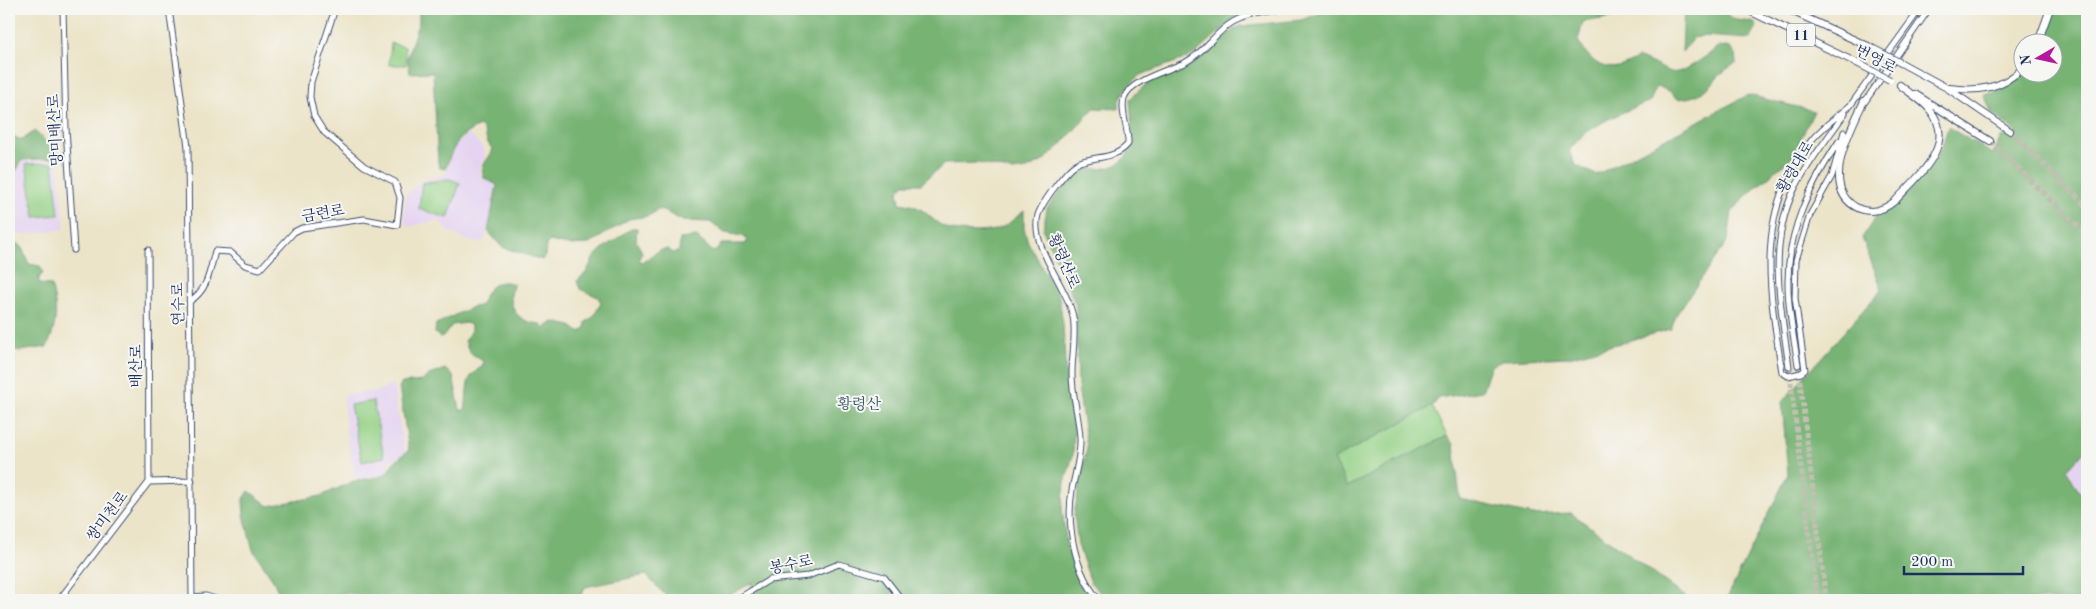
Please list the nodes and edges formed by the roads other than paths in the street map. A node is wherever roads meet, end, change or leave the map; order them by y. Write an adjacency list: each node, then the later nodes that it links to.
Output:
1 (63, 9): 23 (street, 망미배산로)
2 (169, 9): 25 (street, 연수로)
3 (335, 9): 25 (street, 금련로)
4 (1281, 9): 35 (street, 황령산로)
5 (1745, 9): 12 (highway, 번영로 / 11, bridge)
6 (1787, 9): 13 (highway, 번영로 / 11, bridge)
7 (1920, 9): 15 (street, 황령대로)
8 (1929, 9): 14 (street, 황령대로)
9 (2049, 10): 10 (highway)
10 (2041, 32)
11 (2014, 74): 13 (highway)
12 (1900, 85): 14 (highway); 19 (highway, 번영로 / 11)
13 (1947, 88): 16 (highway, 번영로 / 11)
14 (1864, 101): 17 (street, 황령대로)
15 (1851, 105): 18 (street); 20 (street, 황령대로)
16 (2010, 131)
17 (1844, 132): 21 (street, 황령대로); 22 (street)
18 (1812, 140): 20 (street); 22 (street)
19 (1990, 141)
20 (1819, 149): 27 (street, 황령대로)
21 (1820, 170): 22 (street); 26 (street, 황령대로)
22 (1832, 176)
23 (74, 250)
24 (148, 250): 29 (street, 배산로)
25 (190, 301): 28 (street, 연수로)
26 (1798, 365)
27 (1789, 367)
28 (192, 481): 29 (street); 30 (street, 연수로)
29 (149, 482): 31 (street, 쌍미천로)
30 (192, 599): 32 (street)
31 (59, 600)
32 (219, 600)
33 (736, 600): 34 (street, 봉수로)
34 (899, 600)
35 (1099, 600)

